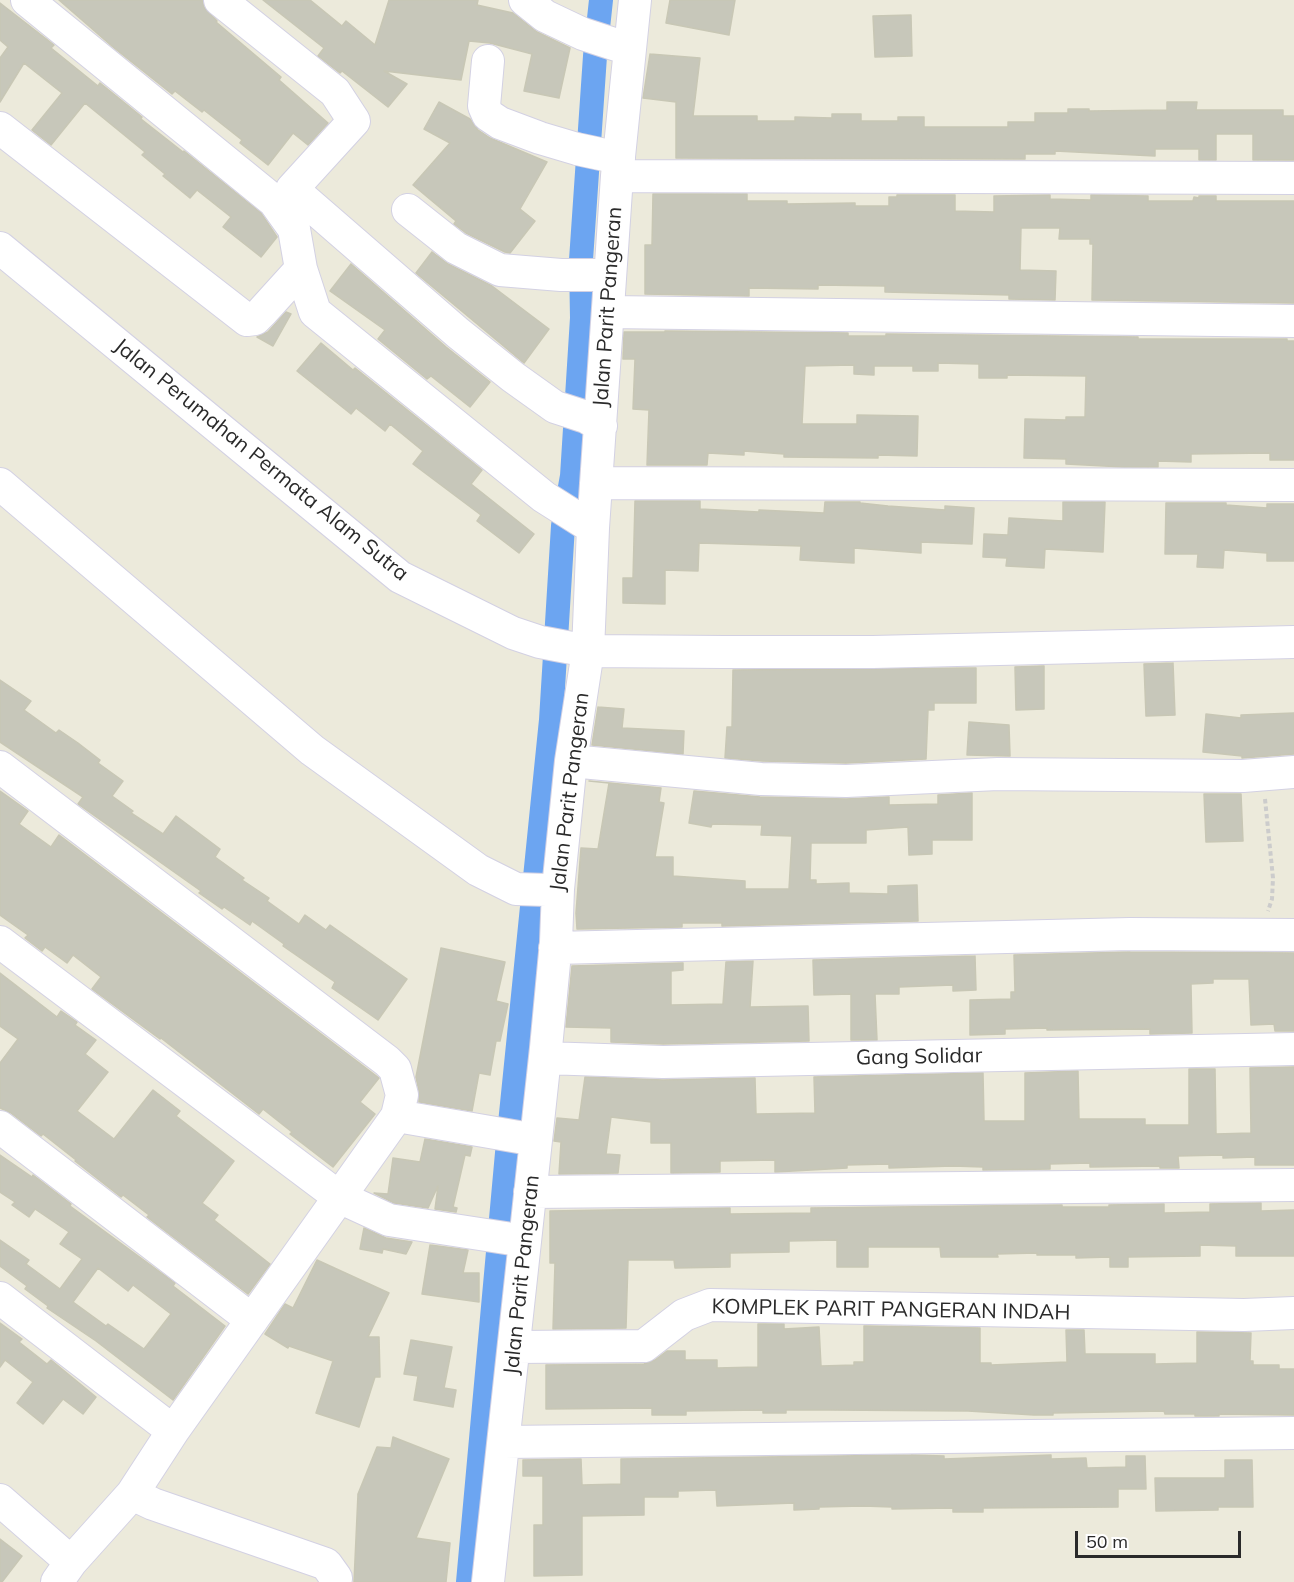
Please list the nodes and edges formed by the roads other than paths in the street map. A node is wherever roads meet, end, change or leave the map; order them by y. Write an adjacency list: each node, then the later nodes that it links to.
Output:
1 (27, 0): 12 (street)
2 (220, 0): 16 (street)
3 (525, 0): 5 (street)
4 (635, 0): 5 (street, Jalan Parit Pangeran)
5 (623, 48): 8 (street, Jalan Parit Pangeran)
6 (488, 61): 8 (street)
7 (0, 128): 12 (street)
8 (604, 160): 9 (street); 13 (street, Jalan Parit Pangeran)
9 (1294, 178)
10 (408, 210): 13 (street)
11 (0, 248): 22 (street, Jalan Perumahan Permata Alam Sutra)
12 (301, 270): 20 (street)
13 (604, 275): 14 (street, Jalan Parit Pangeran)
14 (609, 312): 15 (street); 16 (street, Jalan Parit Pangeran)
15 (1294, 321)
16 (593, 421): 17 (street, Jalan Parit Pangeran)
17 (596, 483): 19 (street); 20 (street, Jalan Parit Pangeran)
18 (0, 484): 26 (street)
19 (1294, 485)
20 (588, 524): 22 (street, Jalan Parit Pangeran)
21 (1294, 642): 22 (street, Jalan Perumahan Permata Alam Sutra)
22 (582, 650): 23 (street, Jalan Parit Pangeran)
23 (571, 761): 25 (street); 26 (street, Jalan Parit Pangeran)
24 (0, 767): 32 (street)
25 (1294, 772)
26 (540, 889): 29 (street, Jalan Parit Pangeran)
27 (1294, 935): 29 (street)
28 (0, 942): 37 (street)
29 (555, 948): 31 (street, Jalan Parit Pangeran)
30 (1294, 1049): 31 (street, Gang Solidar)
31 (545, 1058): 34 (street, Jalan Parit Pangeran)
32 (397, 1116): 34 (street); 37 (street)
33 (0, 1127): 41 (street)
34 (516, 1136): 36 (street, Jalan Parit Pangeran)
35 (1294, 1185): 36 (street)
36 (530, 1192): 38 (street, Jalan Parit Pangeran)
37 (339, 1197): 38 (street); 41 (street)
38 (525, 1241): 42 (street, Jalan Parit Pangeran)
39 (0, 1298): 43 (street)
40 (1294, 1313): 42 (street, KOMPLEK PARIT PANGERAN INDAH)
41 (252, 1320): 43 (street)
42 (514, 1347): 45 (street, Jalan Parit Pangeran)
43 (173, 1431): 46 (street)
44 (1294, 1433): 45 (street)
45 (504, 1442): 50 (street, Jalan Parit Pangeran)
46 (132, 1494): 48 (street); 49 (street)
47 (0, 1500): 48 (street)
48 (64, 1572)
49 (335, 1582)
50 (488, 1582)

